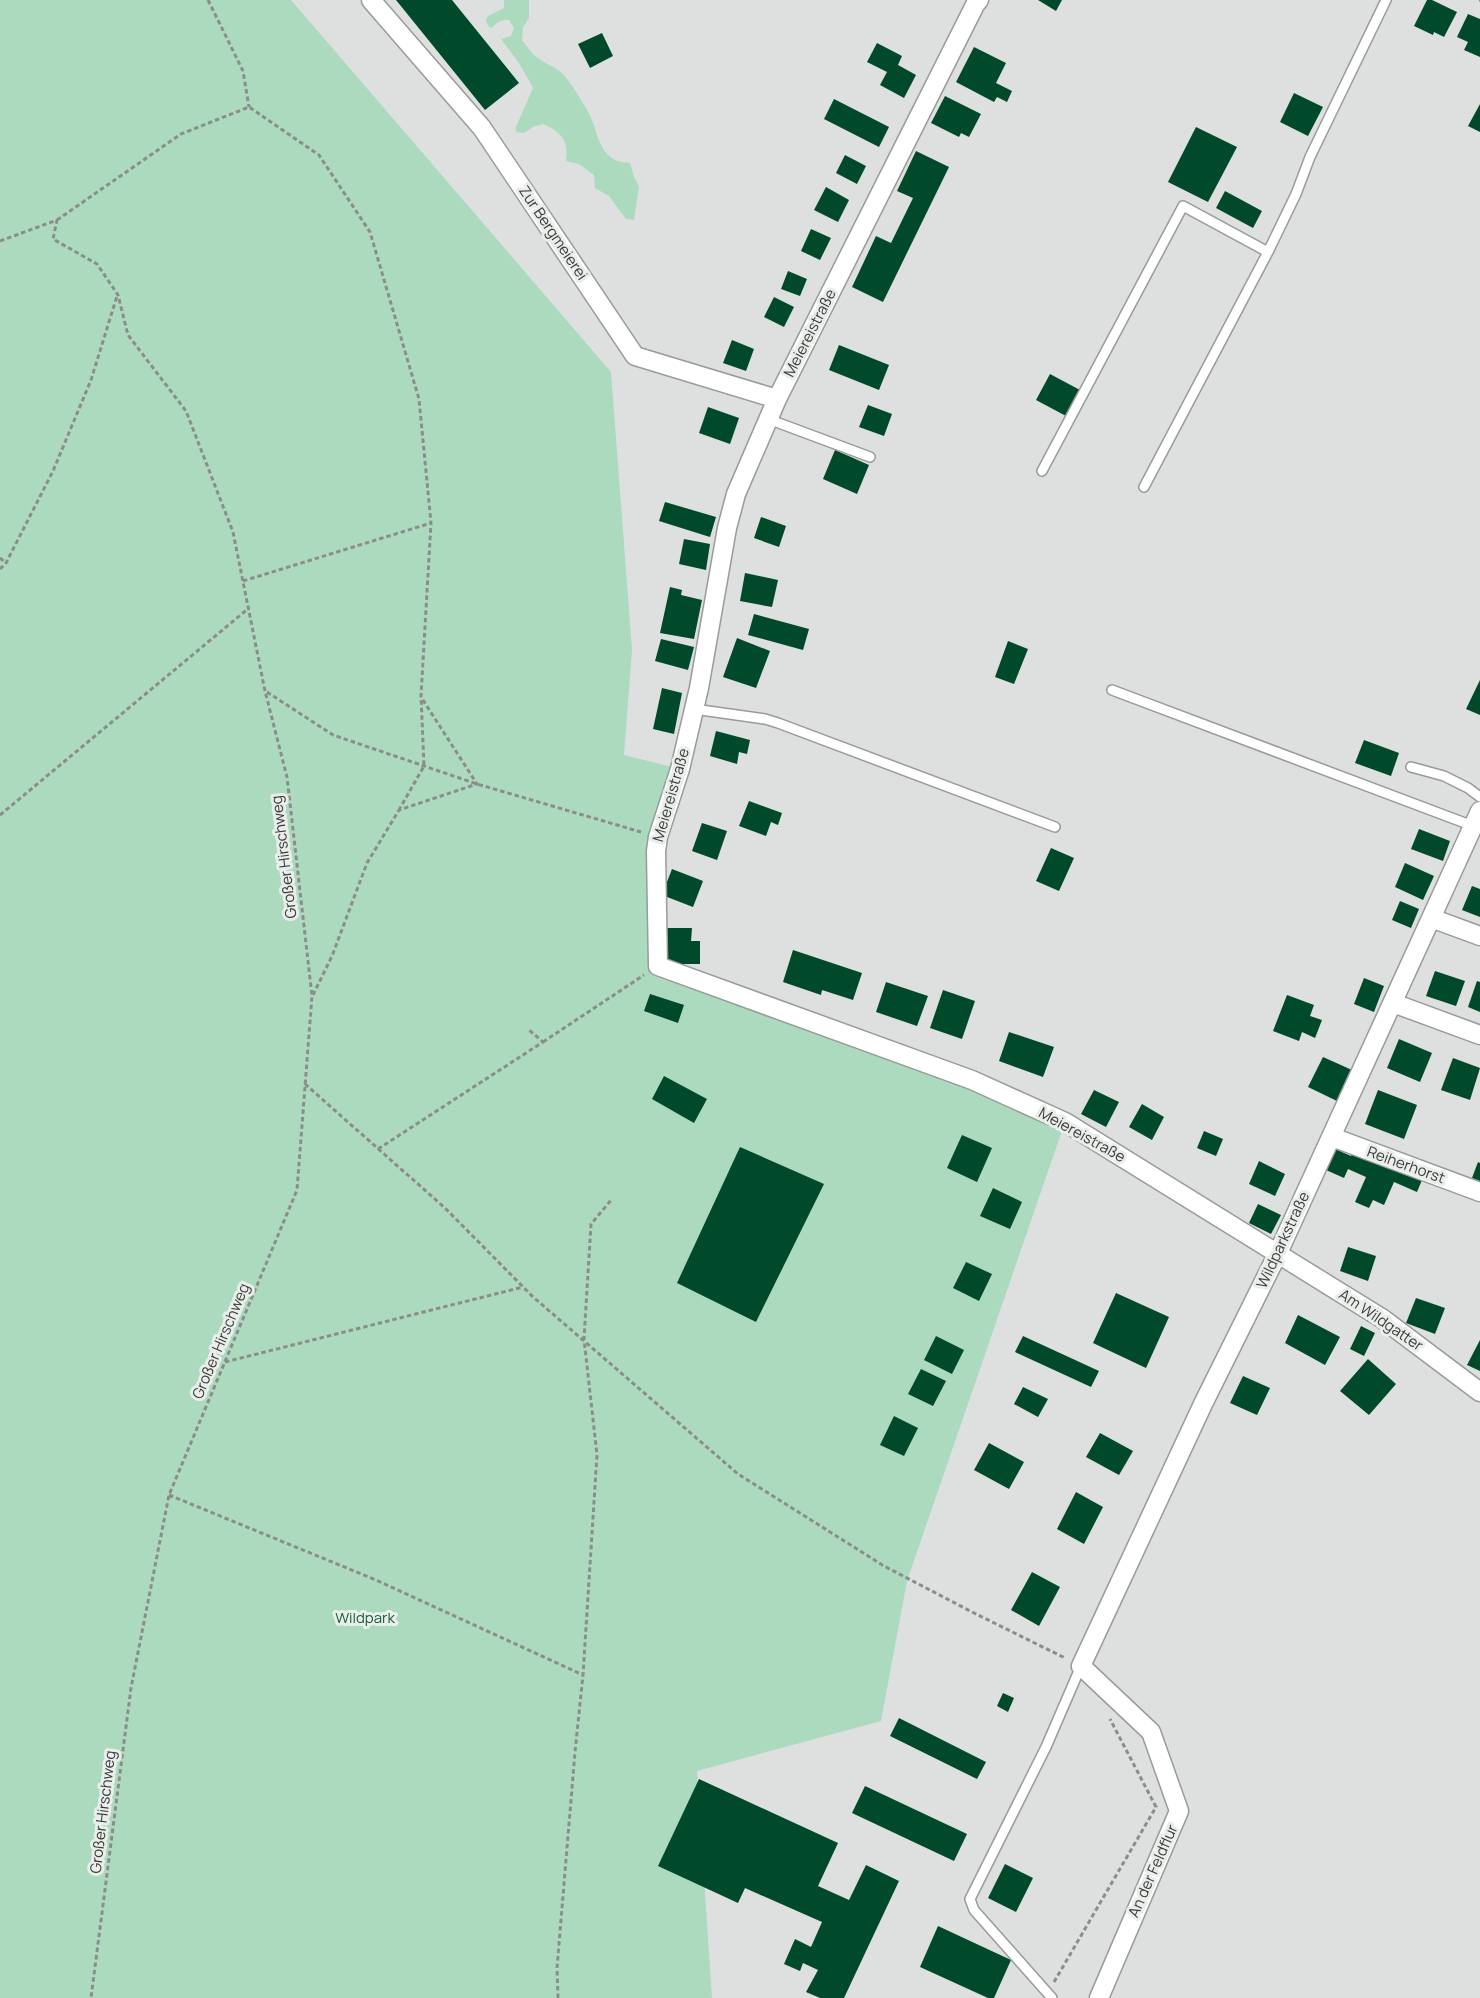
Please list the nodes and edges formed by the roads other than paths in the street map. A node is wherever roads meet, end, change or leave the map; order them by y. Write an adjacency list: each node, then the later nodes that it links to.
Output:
1 (371, 0): 5 (street, Zur Bergmeierei)
2 (979, 0): 5 (street, Meiereistraße)
3 (1386, 0): 4 (lane)
4 (1268, 252): 8 (lane); 9 (lane)
5 (777, 399): 6 (street, Meiereistraße)
6 (768, 419): 7 (lane); 11 (street, Meiereistraße)
7 (870, 457)
8 (1042, 471)
9 (1144, 487)
10 (1112, 690): 14 (lane)
11 (694, 709): 15 (lane); 22 (street, Meiereistraße)
12 (1411, 767): 13 (lane)
13 (1480, 797)
14 (1477, 819): 16 (street, Wildparkstraße)
15 (1055, 826)
16 (1431, 918): 17 (street); 18 (street, Wildparkstraße)
17 (1480, 936)
18 (1393, 1003): 19 (street); 20 (street, Wildparkstraße)
19 (1480, 1035)
20 (1332, 1137): 21 (street, Reiherhorst); 22 (street, Wildparkstraße)
21 (1480, 1192)
22 (1278, 1253): 23 (street, Am Wildgatter); 24 (street, Wildparkstraße)
23 (1480, 1392)
24 (1081, 1666): 25 (lane); 26 (street, An der Feldflur)
25 (1050, 1995)
26 (1099, 1998)

